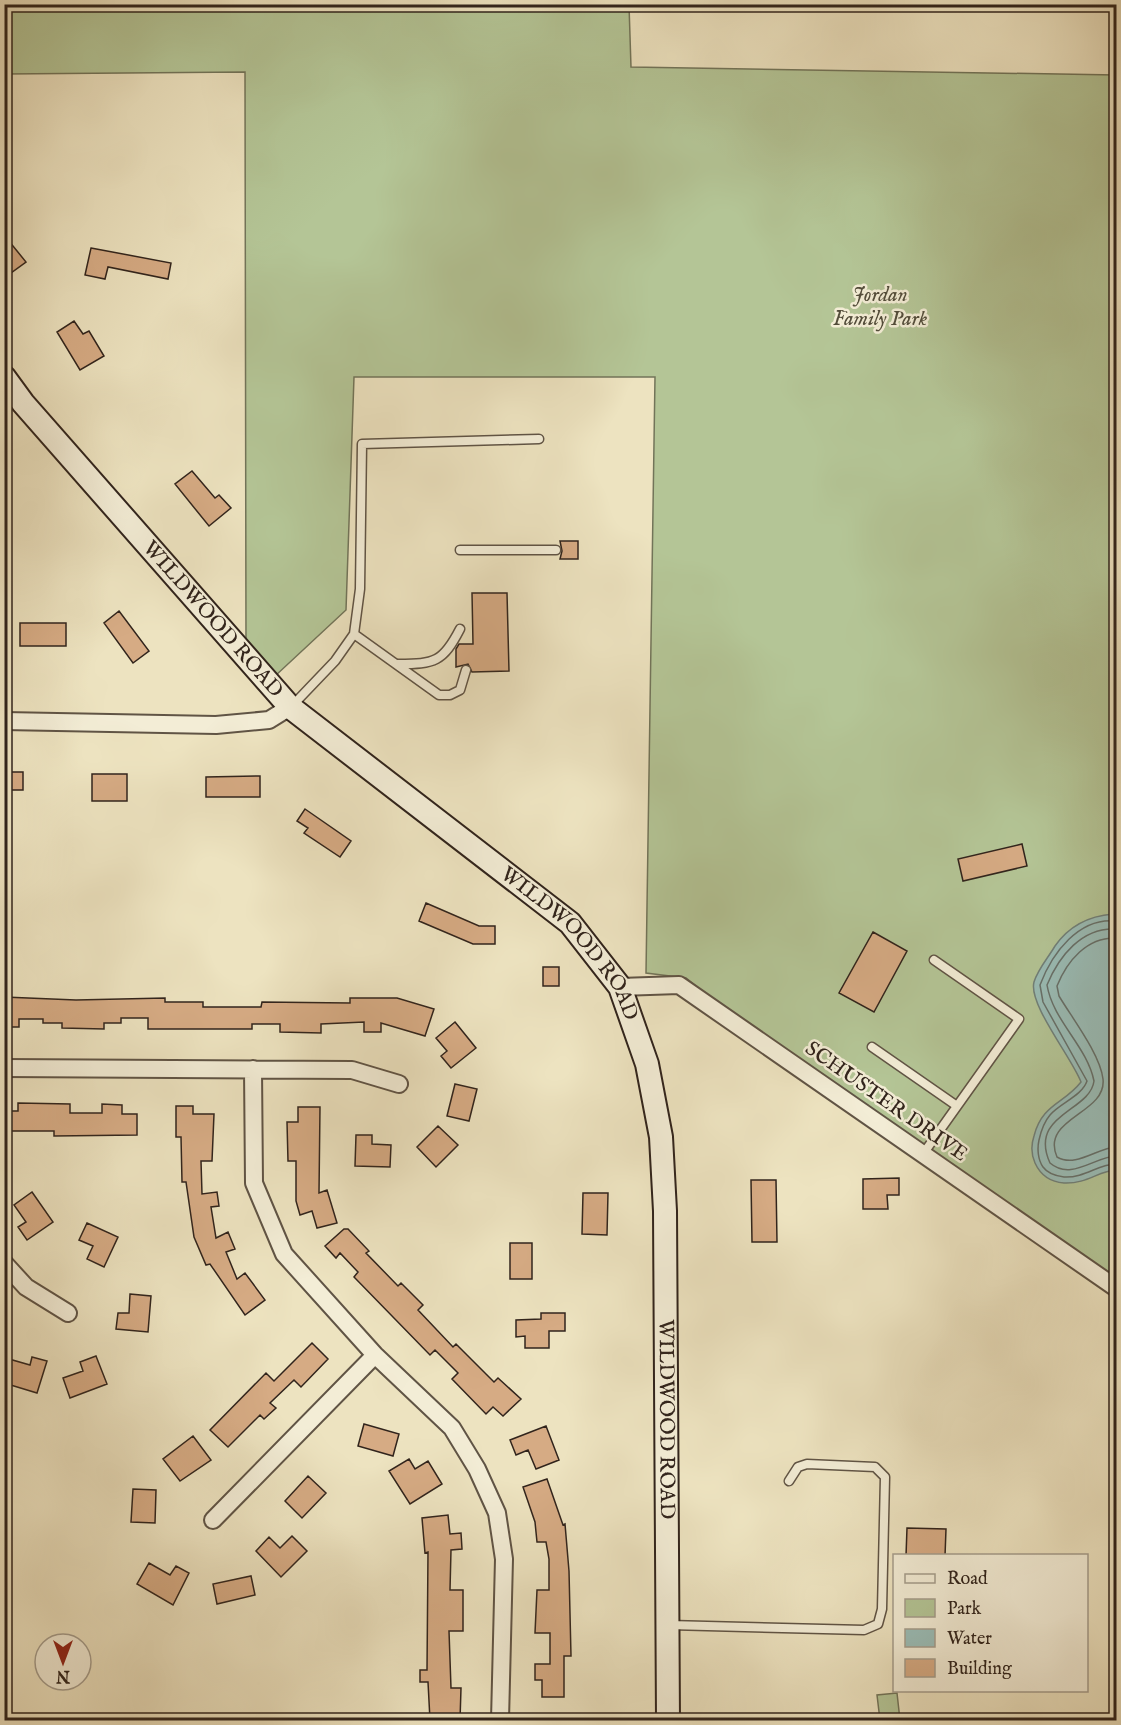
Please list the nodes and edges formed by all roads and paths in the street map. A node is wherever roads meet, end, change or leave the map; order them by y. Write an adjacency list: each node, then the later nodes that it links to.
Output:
1 (4, 377): 9 (street, WILDWOOD ROAD)
2 (539, 439): 6 (lane)
3 (460, 550): 4 (lane)
4 (556, 550)
5 (460, 629): 7 (lane)
6 (354, 634): 7 (lane); 9 (lane)
7 (398, 664): 8 (lane)
8 (466, 670)
9 (290, 707): 10 (street); 12 (street, WILDWOOD ROAD)
10 (4, 720)
11 (934, 960): 17 (lane)
12 (620, 987): 18 (street, SCHUSTER DRIVE); 25 (street, WILDWOOD ROAD)
13 (872, 1047): 17 (lane)
14 (4, 1068): 15 (street)
15 (253, 1069): 16 (street); 22 (street)
16 (399, 1084)
17 (957, 1107): 18 (lane)
18 (923, 1155): 20 (street, SCHUSTER DRIVE)
19 (4, 1263): 21 (street)
20 (1116, 1288)
21 (68, 1313)
22 (375, 1355): 24 (street); 26 (street)
23 (789, 1481): 25 (lane)
24 (213, 1520)
25 (667, 1625): 27 (street, WILDWOOD ROAD)
26 (500, 1720)
27 (668, 1720)

